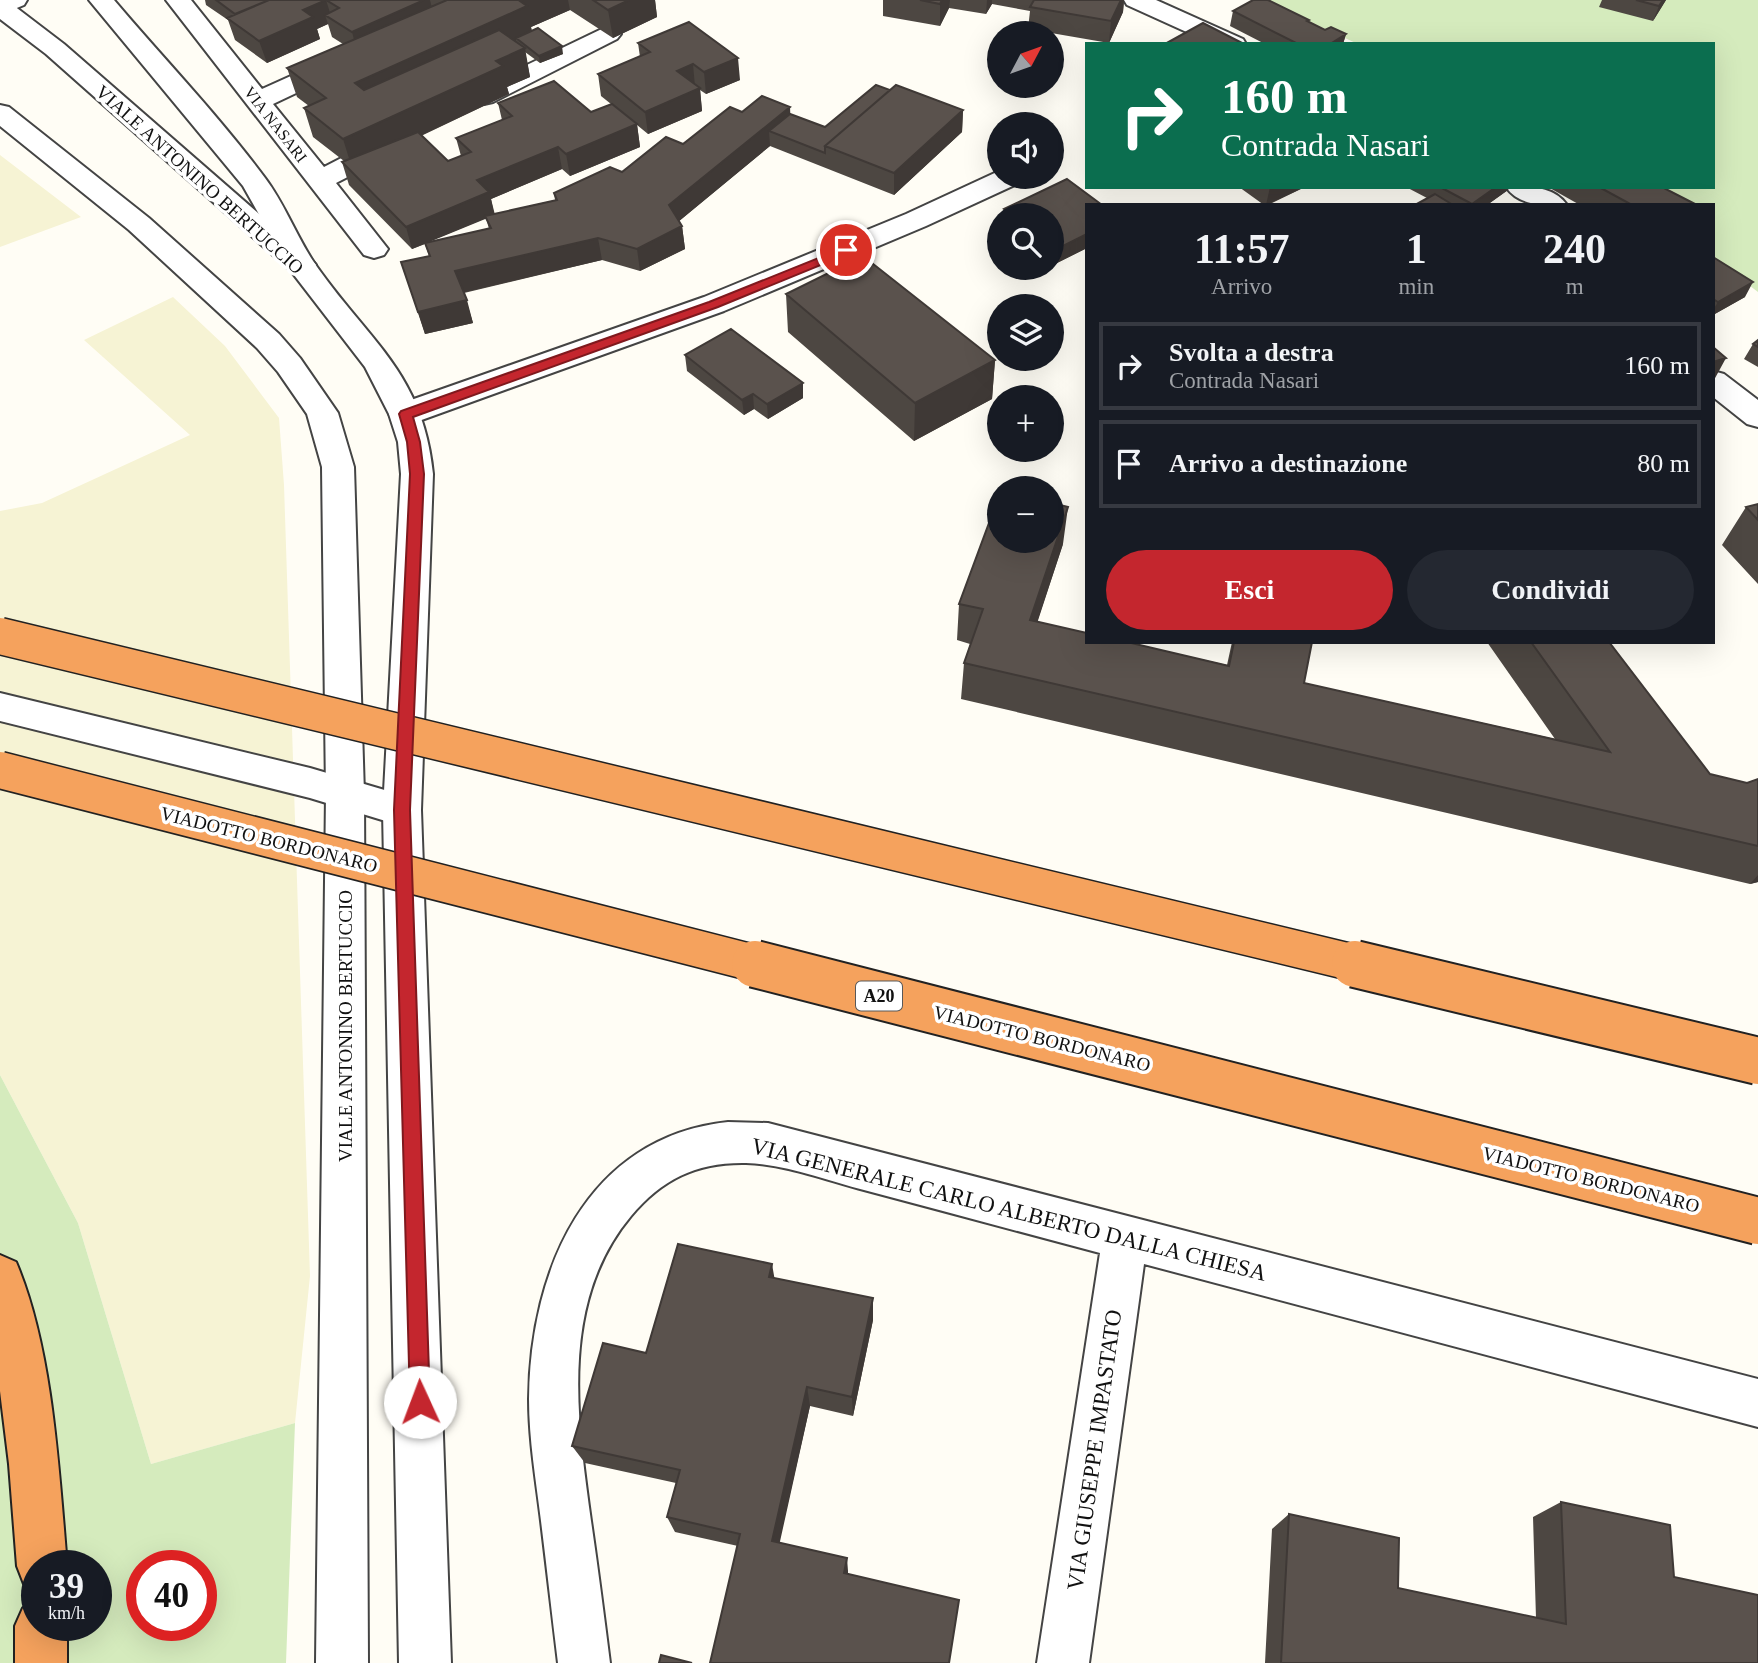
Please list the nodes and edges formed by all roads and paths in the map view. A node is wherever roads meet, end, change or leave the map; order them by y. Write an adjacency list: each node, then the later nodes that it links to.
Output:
1 (15, 0): 5 (street)
2 (101, 0): 20 (street)
3 (178, 0): 8 (street, VIA NASARI)
4 (1136, 0): 9 (street)
5 (0, 8): 20 (street, VIALE ANTONINO BERTUCCIO)
6 (234, 29): 8 (street)
7 (608, 34): 12 (street)
8 (209, 40): 11 (street, VIA NASARI)
9 (1230, 42)
10 (368, 51): 11 (street)
11 (258, 101): 15 (street, VIA NASARI)
12 (464, 107)
13 (0, 113): 27 (street, VIALE ANTONINO BERTUCCIO)
14 (416, 131): 15 (street)
15 (320, 180): 19 (street, VIA NASARI)
16 (987, 187): 22 (street)
17 (1524, 189): 18 (street)
18 (1549, 203)
19 (374, 249)
20 (301, 265): 22 (street, VIALE ANTONINO BERTUCCIO)
21 (1715, 383): 23 (street)
22 (405, 414): 28 (street, VIALE ANTONINO BERTUCCIO)
23 (1758, 416)
24 (0, 636): 29 (highway, bridge)
25 (0, 708): 27 (street)
26 (0, 770): 30 (highway, VIADOTTO BORDONARO / A20, bridge)
27 (345, 793): 28 (street); 37 (street, VIALE ANTONINO BERTUCCIO)
28 (402, 810): 38 (street, VIALE ANTONINO BERTUCCIO)
29 (1758, 1061)
30 (1758, 1222)
31 (1125, 1237): 33 (street, VIA GENERALE CARLO ALBERTO DALLA CHIESA); 39 (street, VIA GENERALE CARLO ALBERTO DALLA CHIESA); 40 (street, VIA GIUSEPPE IMPASTATO)
32 (0, 1278): 34 (highway)
33 (1758, 1403)
34 (40, 1550)
35 (41, 1641): 36 (highway)
36 (41, 1663)
37 (342, 1663)
38 (425, 1663)
39 (584, 1663)
40 (1063, 1663)

